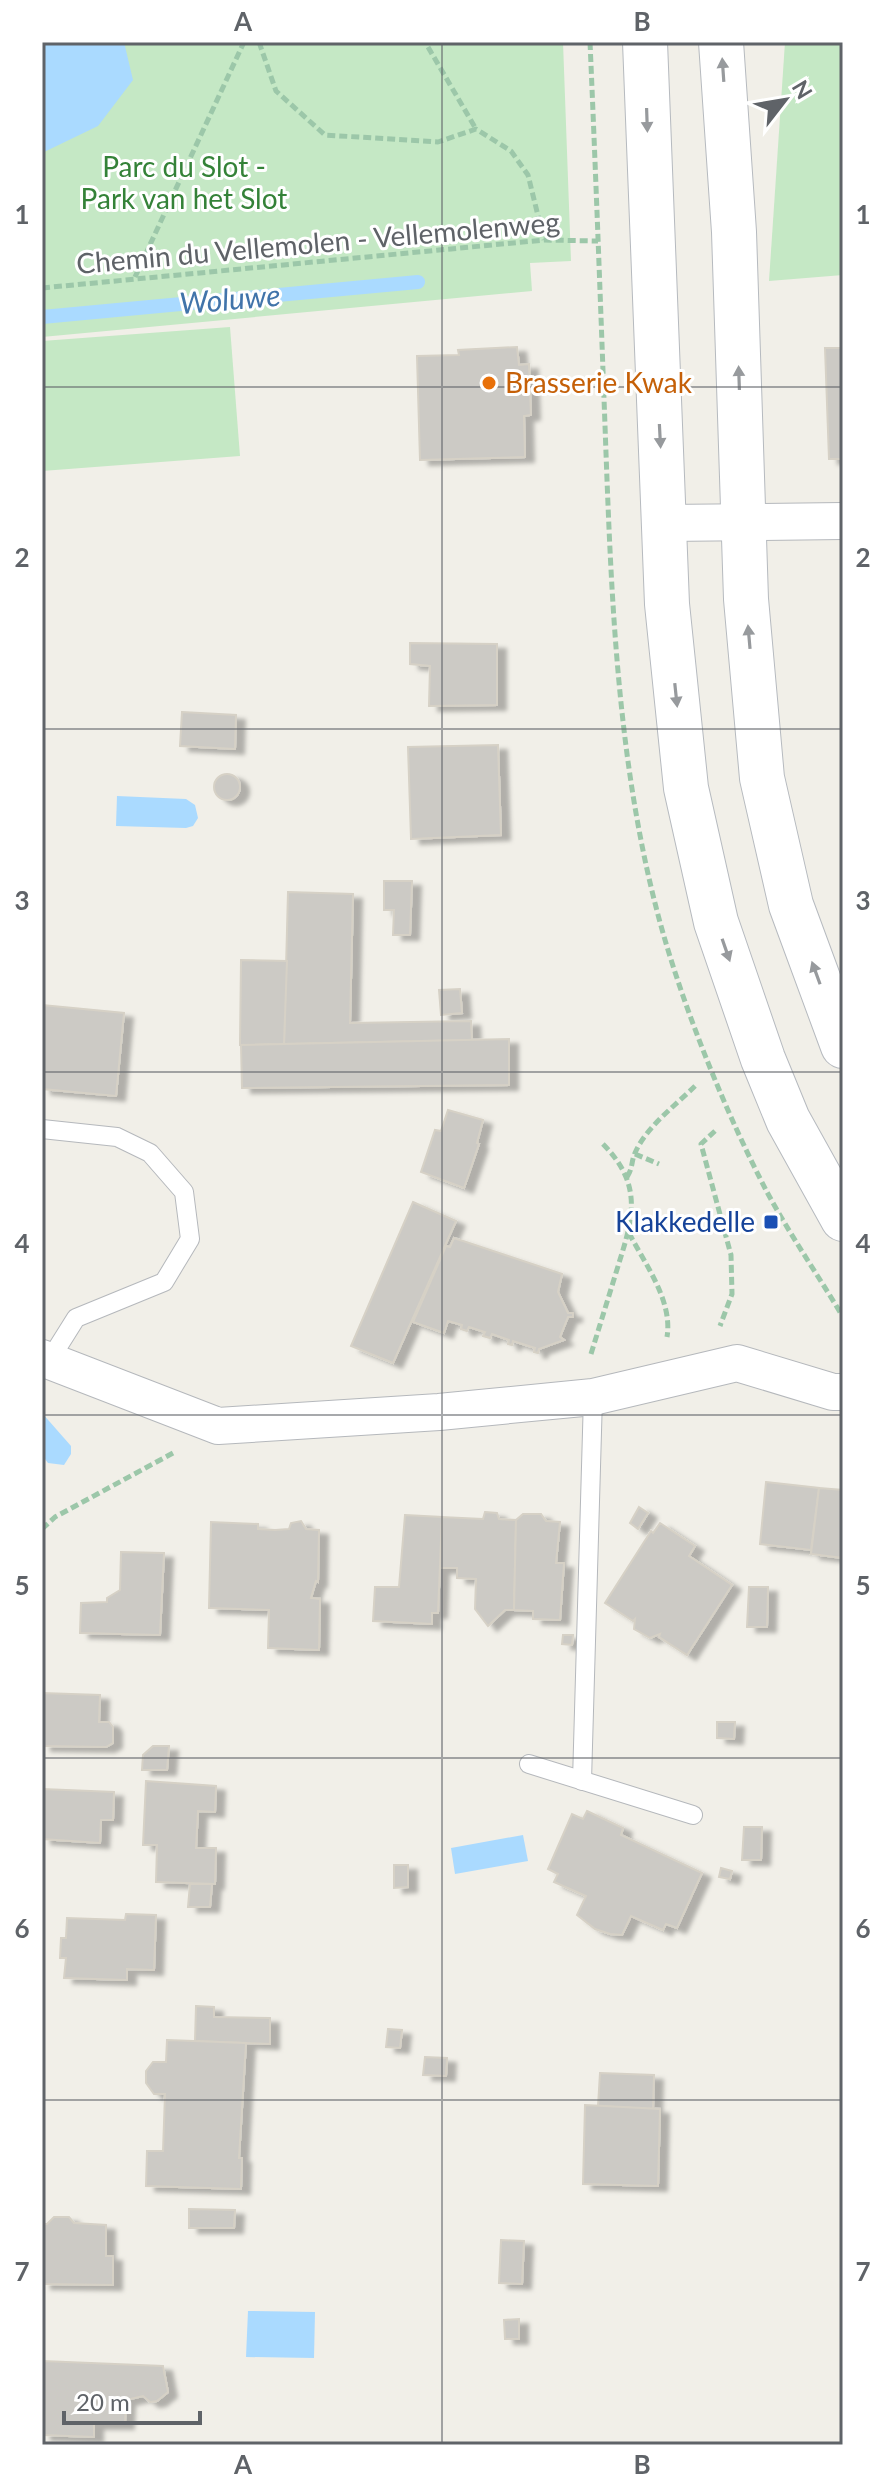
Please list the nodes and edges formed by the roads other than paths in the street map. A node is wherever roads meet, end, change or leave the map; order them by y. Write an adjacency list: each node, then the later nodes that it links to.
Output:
1 (645, 42): 4 (main road, one-way to 4)
2 (721, 42): 5 (main road, one-way to 2)
3 (843, 521): 5 (street)
4 (664, 523): 5 (street); 8 (main road, one-way to 8)
5 (744, 523): 6 (main road, one-way to 5)
6 (843, 1046)
7 (42, 1129): 9 (lane)
8 (843, 1219)
9 (45, 1360): 11 (street)
10 (843, 1392): 11 (street)
11 (593, 1397): 13 (lane)
12 (529, 1764): 13 (lane)
13 (582, 1781): 14 (lane)
14 (693, 1815)

